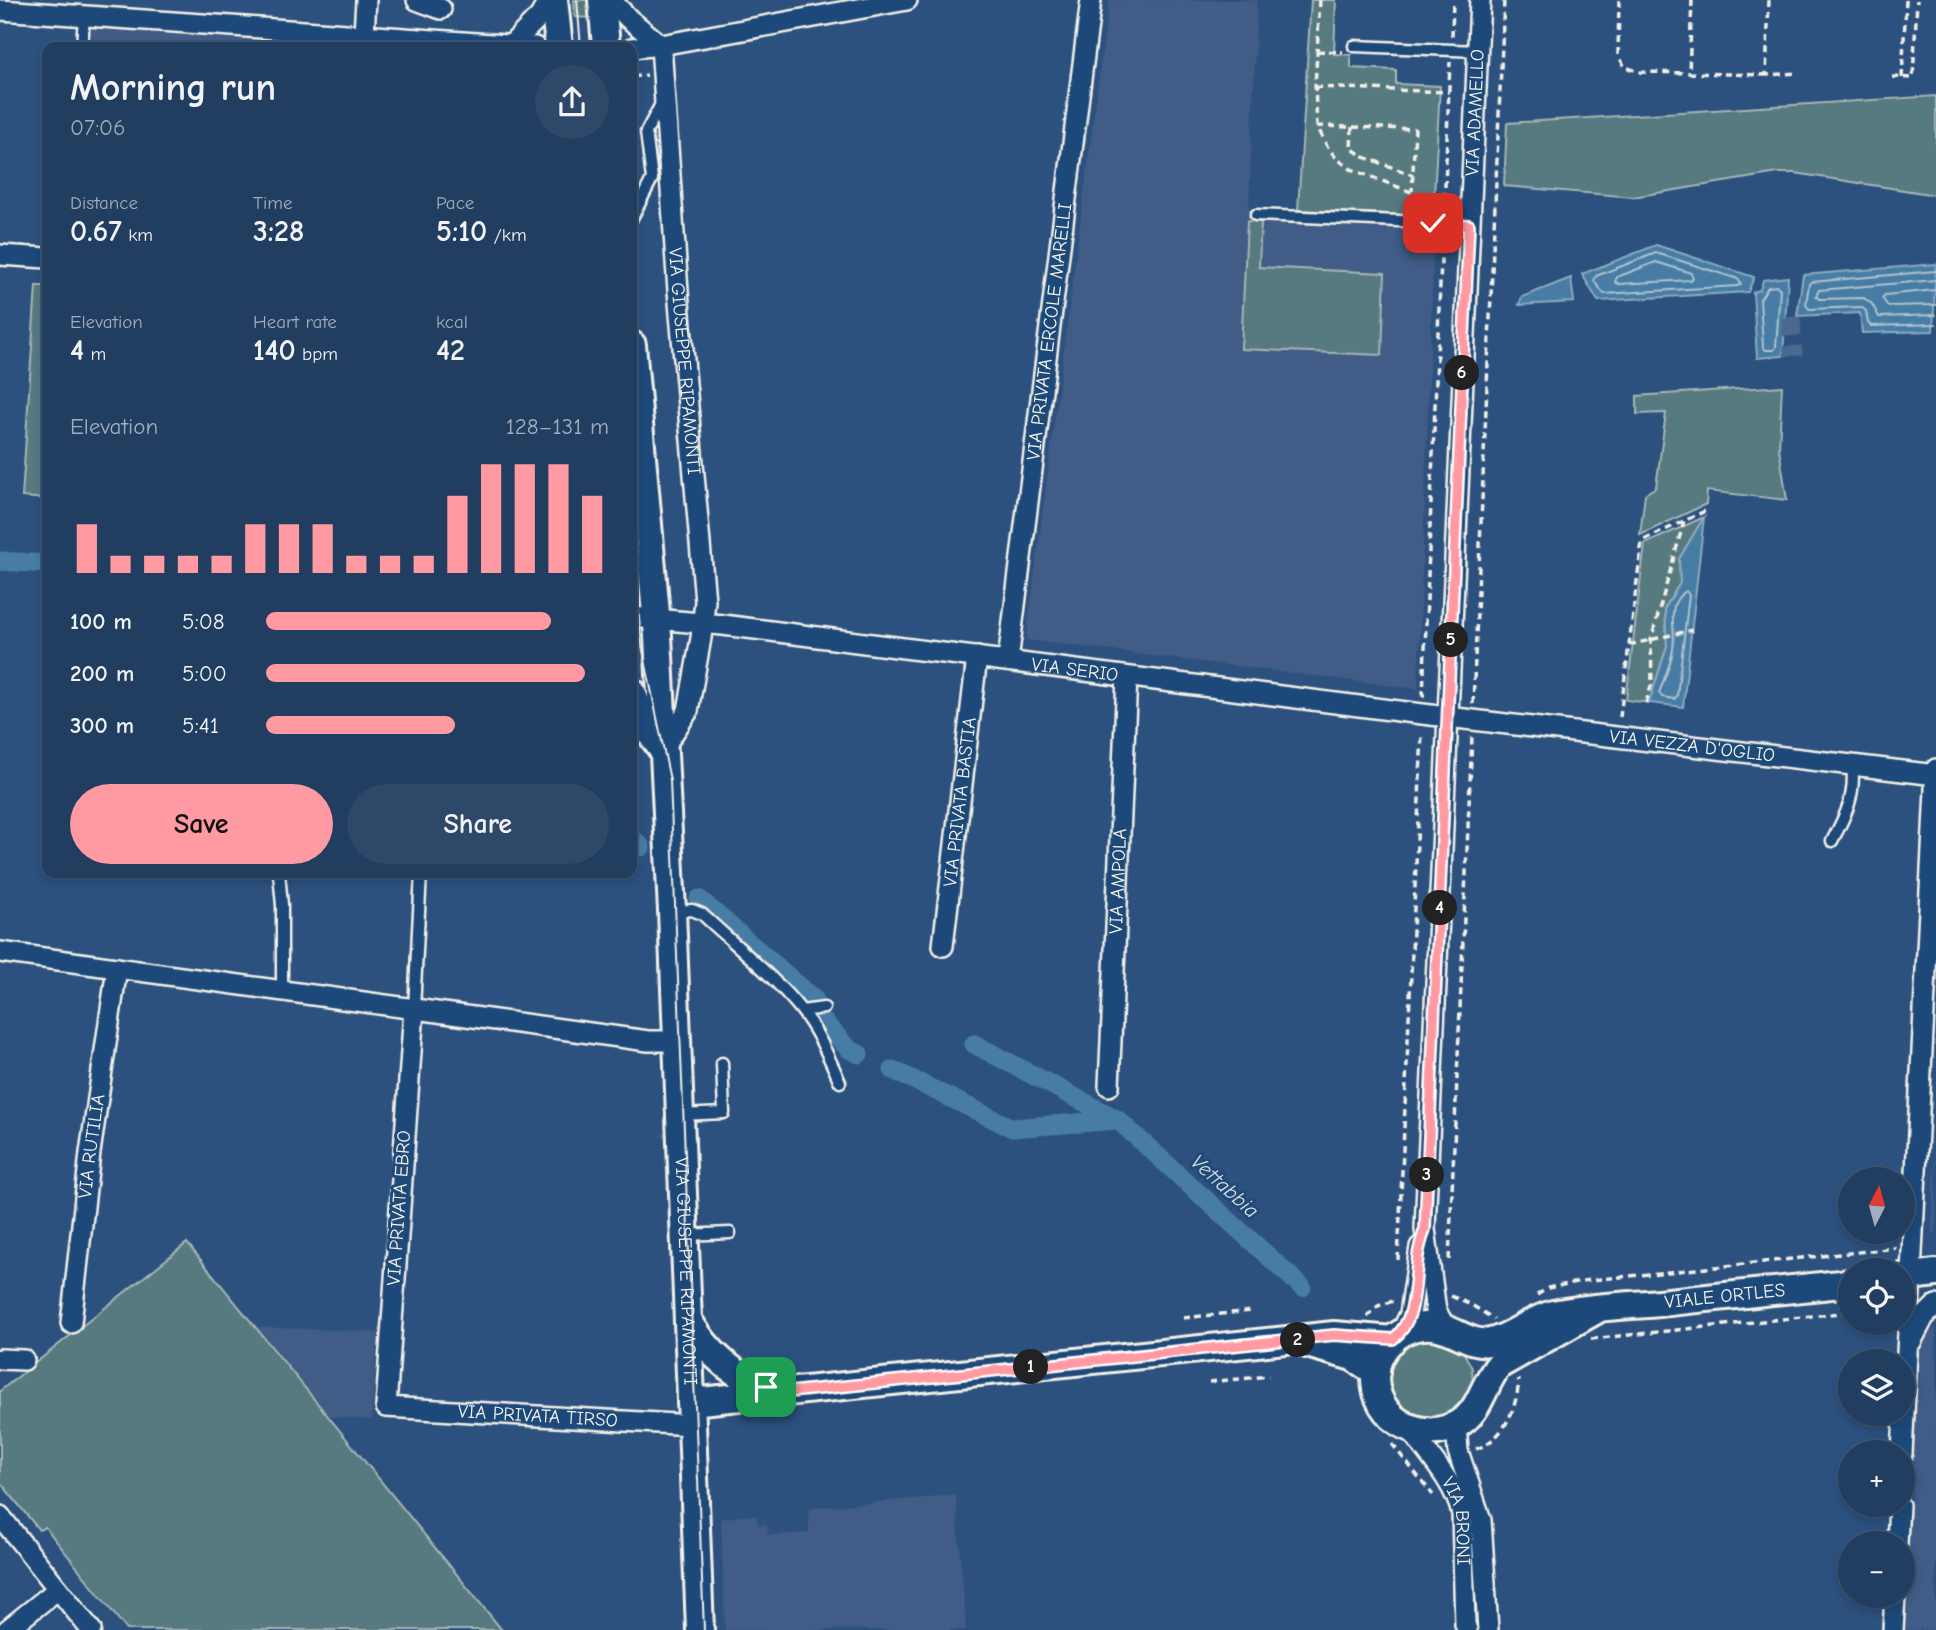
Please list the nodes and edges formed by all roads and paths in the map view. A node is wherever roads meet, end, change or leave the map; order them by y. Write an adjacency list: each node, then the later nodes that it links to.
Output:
1 (366, 0): 20 (street)
2 (417, 0): 18 (street)
3 (551, 0): 23 (street); 24 (street)
4 (602, 0): 25 (street)
5 (611, 0): 26 (street)
6 (907, 0): 26 (street)
7 (1091, 0): 60 (street, VIA PRIVATA ERCOLE MARELLI)
8 (1320, 0): 30 (path)
9 (1453, 0): 29 (path)
10 (1480, 0): 31 (street, VIA ADAMELLO)
11 (1504, 0): 63 (path)
12 (1619, 0): 32 (path)
13 (1692, 0): 32 (path)
14 (1769, 0): 34 (path)
15 (1906, 0): 36 (path)
16 (1917, 0): 36 (path)
17 (0, 9): 19 (street)
18 (441, 9)
19 (84, 15): 20 (street); 21 (lane)
20 (364, 34): 22 (street)
21 (82, 42)
22 (462, 42)
23 (515, 42)
24 (558, 42)
25 (606, 42)
26 (661, 45): 28 (street); 39 (street, VIA GIUSEPPE RIPAMONTI)
27 (1354, 46): 29 (lane); 30 (path)
28 (637, 47)
29 (1451, 50): 31 (lane); 38 (path)
30 (1317, 51): 37 (path)
31 (1477, 51): 48 (street, VIA ADAMELLO)
32 (1689, 73): 34 (path)
33 (1798, 73): 34 (path)
34 (1766, 75)
35 (1892, 77): 36 (path)
36 (1902, 78)
37 (1314, 88): 38 (path); 40 (path)
38 (1449, 92): 47 (path)
39 (664, 99): 45 (lane); 55 (street, VIA GIUSEPPE RIPAMONTI)
40 (1317, 126): 41 (path); 43 (path)
41 (1352, 127): 42 (path); 42 (path)
42 (1413, 175): 43 (path)
43 (1412, 191): 44 (path)
44 (1440, 203)
45 (637, 208)
46 (1256, 215): 47 (lane)
47 (1443, 223): 48 (lane); 62 (path)
48 (1469, 225): 66 (street, VIA ADAMELLO)
49 (0, 255): 50 (street)
50 (42, 258)
51 (637, 459): 54 (street, VIA GIUSEPPE RIPAMONTI)
52 (1705, 511): 53 (path)
53 (1685, 521): 57 (path); 58 (path)
54 (644, 618): 55 (street); 70 (street, VIA GIUSEPPE RIPAMONTI)
55 (703, 623): 59 (street, VIA SERIO); 70 (street, VIA GIUSEPPE RIPAMONTI)
56 (1692, 631): 57 (path)
57 (1651, 640): 58 (path); 64 (path)
58 (1629, 645): 67 (path)
59 (977, 657): 60 (street, VIA SERIO); 78 (street, VIA PRIVATA BASTIA)
60 (1008, 661): 61 (street, VIA SERIO)
61 (1127, 677): 66 (street, VIA SERIO); 88 (street, VIA AMPOLA)
62 (1423, 695)
63 (1474, 701)
64 (1646, 702)
65 (637, 704): 70 (street, VIA GIUSEPPE RIPAMONTI)
66 (1448, 715): 71 (street, VIA VEZZA D'OGLIO); 90 (street, VIA ADAMELLO)
67 (1620, 718)
68 (1422, 729): 94 (path)
69 (1472, 733): 95 (path)
70 (662, 750): 77 (street, VIA GIUSEPPE RIPAMONTI)
71 (1852, 765): 73 (street, VIA VEZZA D'OGLIO); 74 (lane)
72 (1936, 769): 73 (street)
73 (1936, 775): 93 (street)
74 (1832, 841)
75 (279, 878): 81 (lane)
76 (421, 878): 83 (lane)
77 (672, 911): 84 (lane); 85 (street, VIA GIUSEPPE RIPAMONTI)
78 (943, 946)
79 (0, 952): 80 (street)
80 (117, 968): 81 (street); 108 (street, VIA RUTILIA)
81 (282, 991): 83 (street)
82 (824, 1008): 84 (lane)
83 (414, 1009): 85 (street); 123 (street, VIA PRIVATA EBRO)
84 (802, 1011): 87 (lane)
85 (677, 1041): 89 (street, VIA GIUSEPPE RIPAMONTI)
86 (722, 1063): 89 (lane)
87 (840, 1082)
88 (1108, 1086)
89 (680, 1115): 92 (street, VIA GIUSEPPE RIPAMONTI)
90 (1425, 1229): 110 (street); 111 (street)
91 (730, 1233): 92 (lane)
92 (684, 1235): 107 (street, VIA GIUSEPPE RIPAMONTI)
93 (1912, 1247): 96 (street); 100 (path)
94 (1397, 1265)
95 (1449, 1268)
96 (1916, 1275): 114 (street)
97 (1838, 1284): 102 (street, VIALE ORTLES)
98 (1448, 1288): 109 (path)
99 (1396, 1292): 106 (path)
100 (1533, 1297)
101 (1936, 1305): 114 (street)
102 (1598, 1309): 110 (street, VIALE ORTLES); 121 (street, VIALE ORTLES)
103 (1251, 1311): 105 (path)
104 (1838, 1313): 113 (path)
105 (1184, 1318)
106 (1366, 1318)
107 (688, 1320): 122 (street); 124 (street, VIA GIUSEPPE RIPAMONTI)
108 (71, 1323)
109 (1499, 1324)
110 (1454, 1332): 111 (street, VIALE ORTLES); 121 (street)
111 (1397, 1336): 112 (street, VIALE ORTLES); 118 (street)
112 (1291, 1340): 118 (street, VIALE ORTLES); 122 (street, VIALE ORTLES)
113 (1582, 1340)
114 (1908, 1349)
115 (0, 1359): 116 (street)
116 (24, 1360)
117 (1520, 1369): 127 (path)
118 (1376, 1372): 126 (street)
119 (1269, 1376): 120 (path)
120 (1209, 1382)
121 (1483, 1389): 125 (street, VIALE ORTLES)
122 (790, 1392): 124 (street, VIALE ORTLES)
123 (386, 1407): 124 (street, VIA PRIVATA TIRSO)
124 (692, 1413): 135 (street, VIA GIUSEPPE RIPAMONTI)
125 (1456, 1425): 126 (street); 137 (street, VIA BRONI)
126 (1409, 1428): 136 (street, VIA BRONI)
127 (1473, 1450)
128 (1412, 1470): 129 (path)
129 (1437, 1500)
130 (0, 1516): 131 (street)
131 (58, 1589): 133 (street); 134 (street)
132 (1894, 1608): 138 (street)
133 (7, 1630)
134 (91, 1630)
135 (700, 1630)
136 (1467, 1630)
137 (1488, 1630)
138 (1893, 1630)

